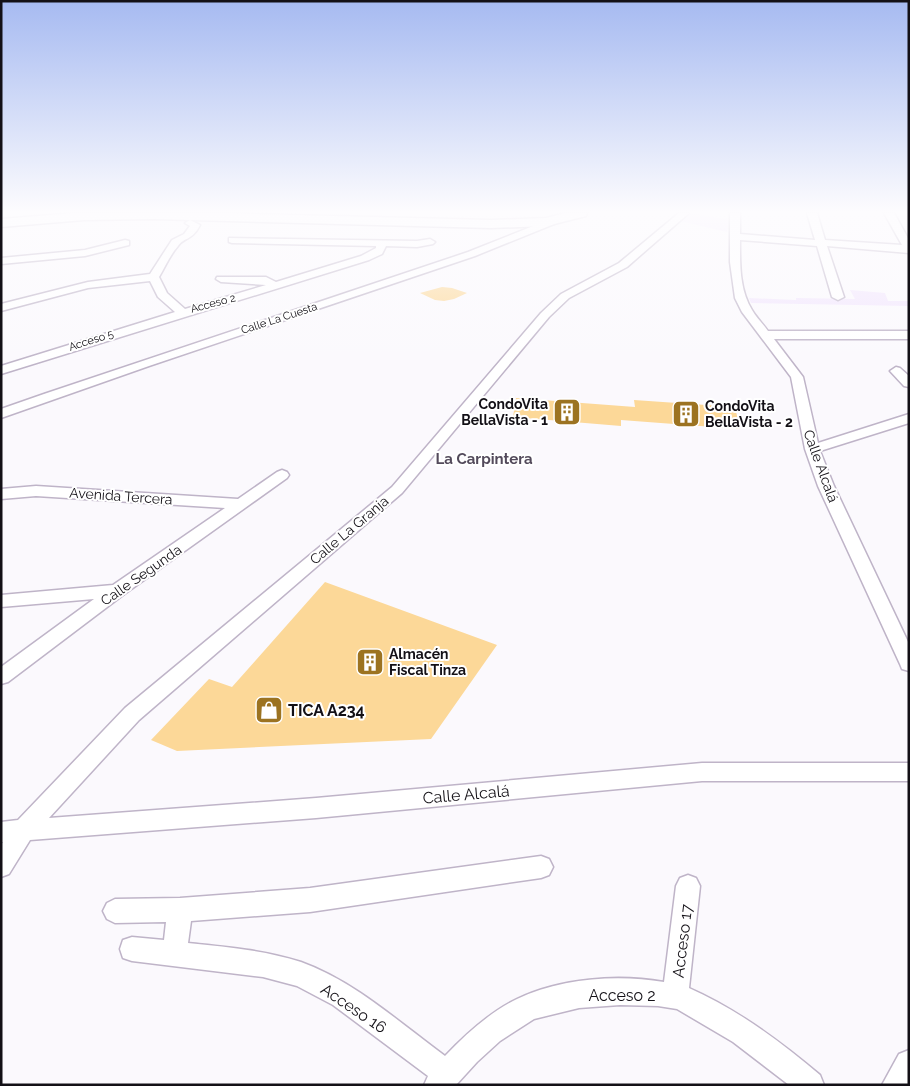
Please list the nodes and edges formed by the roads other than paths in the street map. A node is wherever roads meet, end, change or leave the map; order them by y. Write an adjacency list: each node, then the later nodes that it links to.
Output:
1 (161, 264): 7 (street)
2 (347, 264): 9 (street, Acceso 2)
3 (439, 264): 18 (street, Calle La Cuesta)
4 (625, 264): 29 (street, Calle La Granja)
5 (736, 264): 13 (street, Calle Alcalá)
6 (828, 264): 10 (street)
7 (154, 277): 11 (street); 12 (street)
8 (221, 279): 9 (street)
9 (276, 286): 12 (street, Acceso 2)
10 (838, 297)
11 (1, 308)
12 (182, 312): 15 (street, Acceso 5)
13 (765, 335): 14 (street); 20 (street, Calle Alcalá)
14 (909, 335)
15 (1, 370)
16 (896, 371): 17 (street)
17 (909, 383)
18 (1, 414)
19 (909, 418): 20 (street)
20 (812, 449): 26 (street, Calle Alcalá)
21 (282, 475): 23 (street, Calle Segunda)
22 (1, 494): 23 (street, Avenida Tercera)
23 (241, 504): 24 (street, Calle Segunda)
24 (117, 591): 25 (street); 27 (street, Calle Segunda)
25 (1, 601)
26 (909, 664)
27 (1, 677)
28 (909, 772): 29 (street, Calle Alcalá)
29 (24, 830): 30 (street); 31 (street, Calle La Granja)
30 (1, 832)
31 (1, 866)
32 (542, 866): 34 (street)
33 (688, 886): 38 (street, Acceso 17)
34 (180, 910): 35 (street); 37 (street)
35 (115, 911)
36 (132, 949): 37 (street, Acceso 16)
37 (174, 954): 40 (street, Acceso 16)
38 (675, 996): 40 (street, Acceso 2); 41 (street, Acceso 2)
39 (909, 1064): 42 (street)
40 (442, 1079)
41 (810, 1085)
42 (896, 1085)

